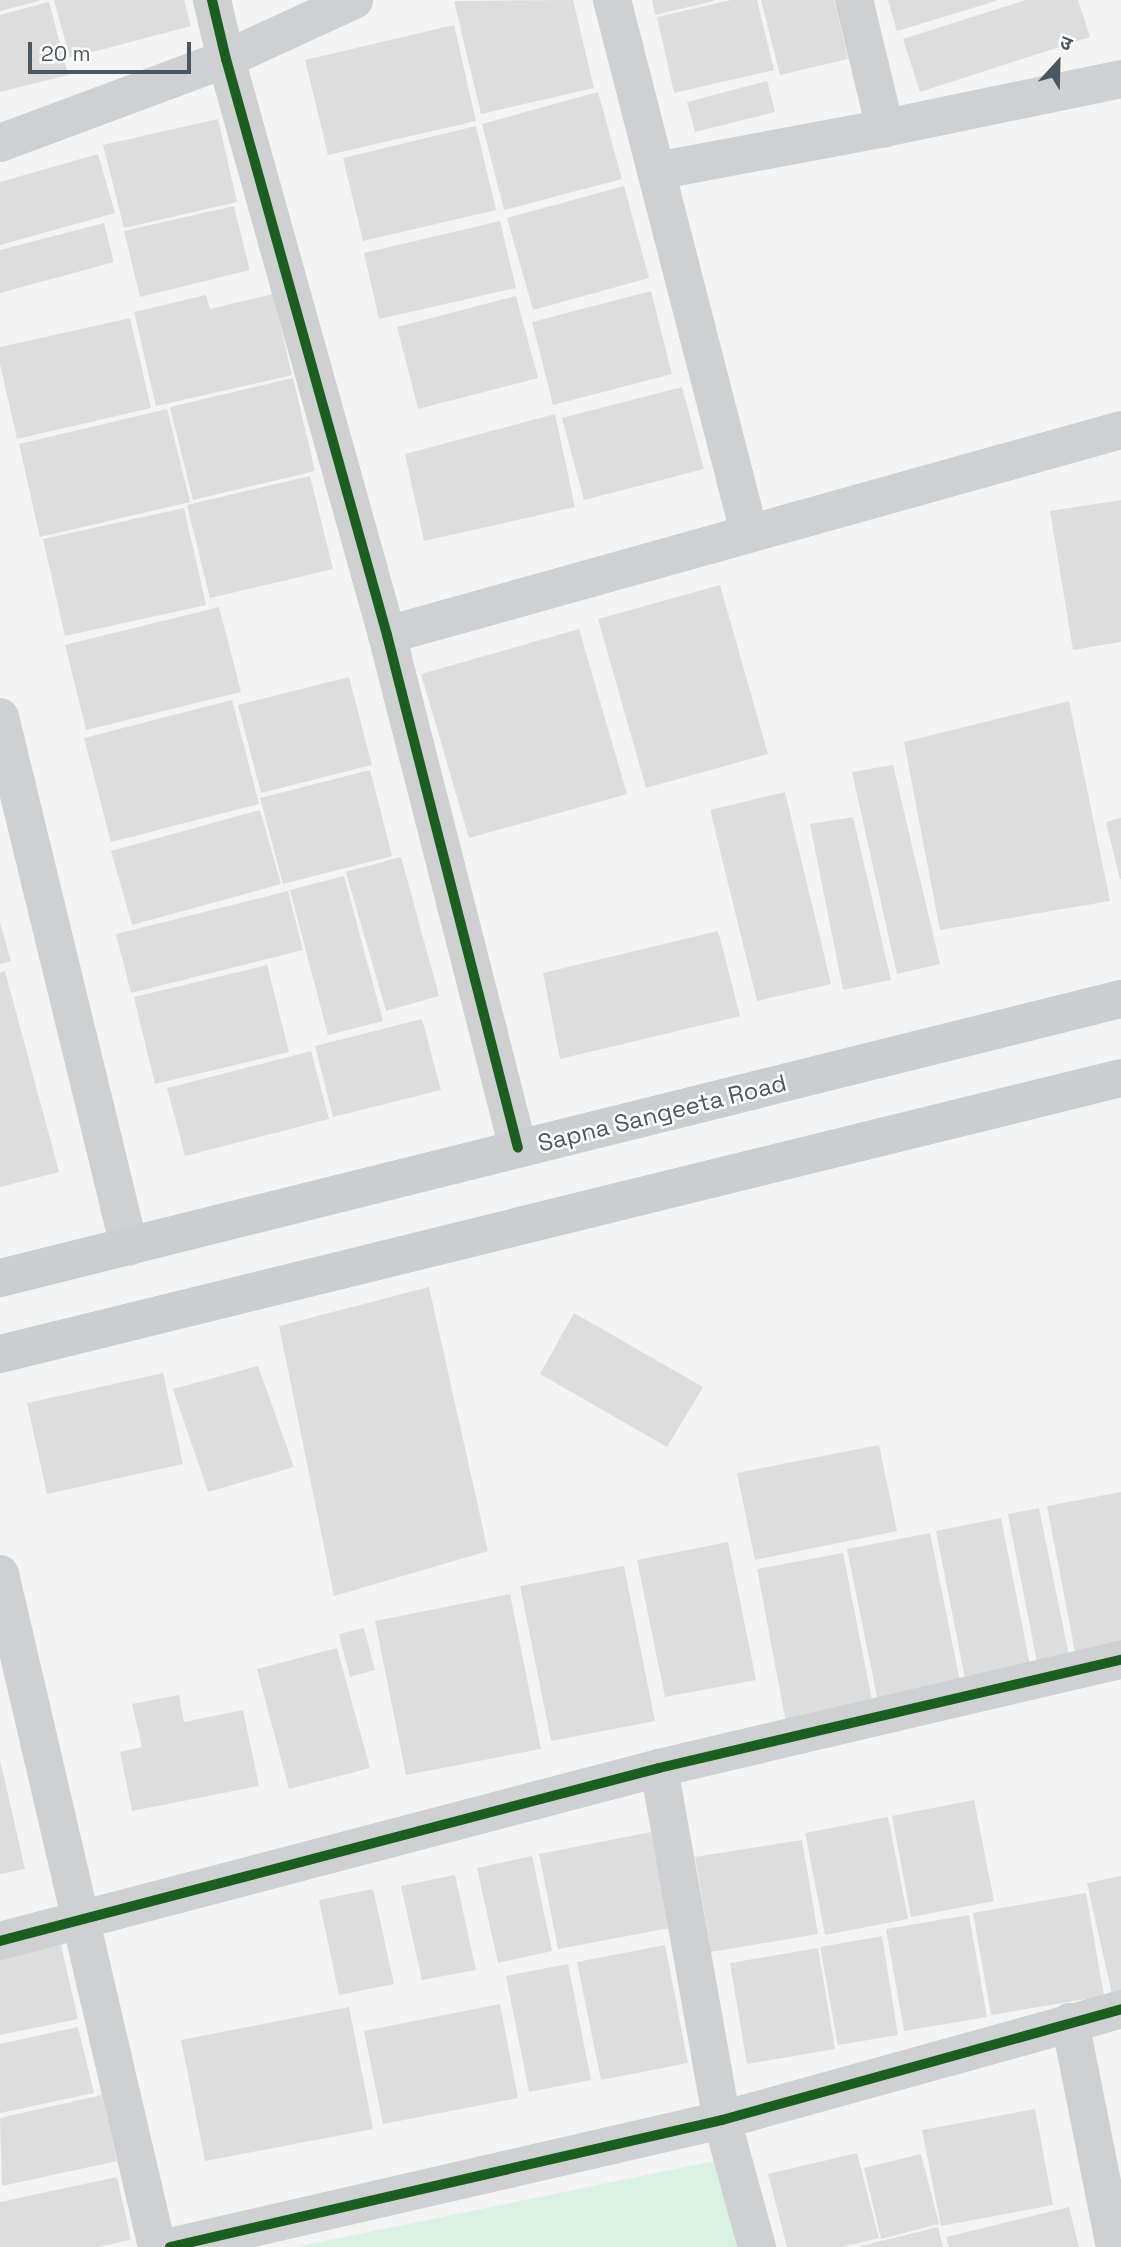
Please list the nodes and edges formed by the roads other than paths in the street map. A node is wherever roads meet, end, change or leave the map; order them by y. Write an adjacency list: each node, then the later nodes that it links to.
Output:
1 (212, 0): 5 (street)
2 (354, 0): 5 (street)
3 (612, 0): 9 (street)
4 (854, 0): 7 (street)
5 (226, 59): 8 (street); 12 (street)
6 (1121, 79): 7 (street)
7 (885, 128): 9 (street)
8 (0, 143)
9 (656, 171): 11 (street)
10 (1121, 430): 11 (street)
11 (749, 532): 12 (street)
12 (387, 635): 17 (street)
13 (0, 717): 14 (street)
14 (6, 770): 18 (street)
15 (1121, 999): 17 (main road, Sapna Sangeeta Road)
16 (1121, 1078): 20 (main road)
17 (518, 1148): 18 (main road, Sapna Sangeeta Road)
18 (130, 1246): 19 (main road, Sapna Sangeeta Road)
19 (0, 1278)
20 (0, 1354)
21 (0, 1574): 24 (street)
22 (1121, 1660): 23 (street)
23 (659, 1768): 24 (street); 28 (street)
24 (80, 1922): 25 (street); 29 (street)
25 (0, 1941)
26 (1121, 2010): 27 (street)
27 (1070, 2022): 28 (street); 32 (street)
28 (722, 2120): 30 (street); 31 (street)
29 (158, 2247)
30 (170, 2247)
31 (757, 2247)
32 (1115, 2247)

